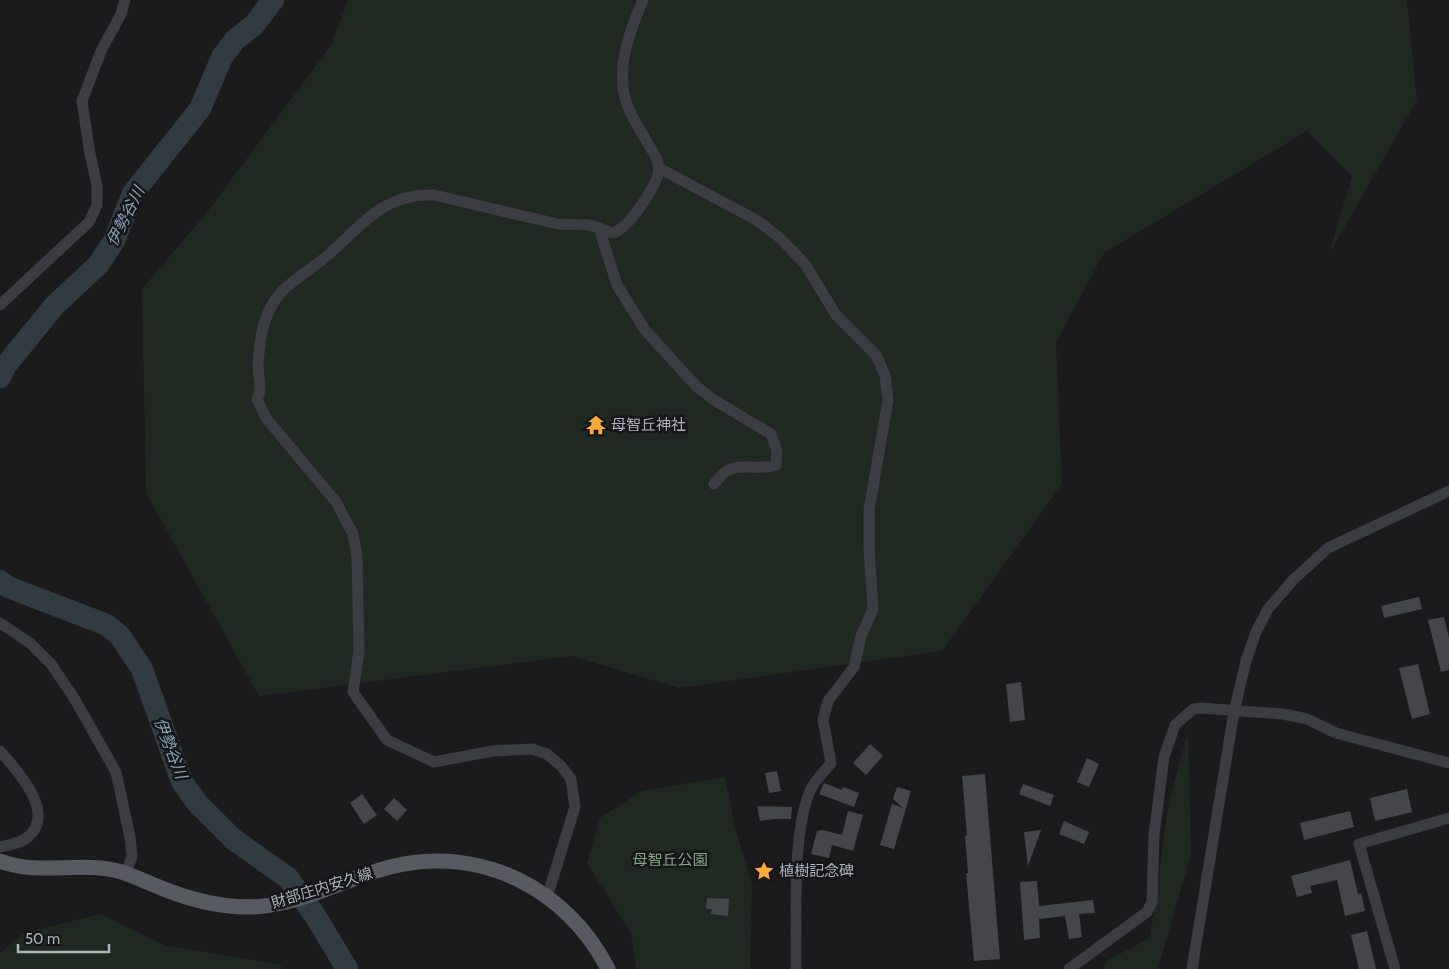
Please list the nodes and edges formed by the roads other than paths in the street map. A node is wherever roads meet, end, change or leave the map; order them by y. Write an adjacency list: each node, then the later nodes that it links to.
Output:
1 (125, 0): 5 (street)
2 (643, 0): 3 (street)
3 (659, 168): 4 (street); 18 (street)
4 (599, 228): 6 (street); 16 (street)
5 (0, 305)
6 (714, 484)
7 (1449, 490): 9 (street)
8 (0, 623): 15 (street)
9 (1234, 712): 11 (street); 19 (street); 20 (street)
10 (0, 751): 13 (street)
11 (1449, 763)
12 (1449, 818): 21 (street)
13 (0, 847)
14 (0, 861): 15 (main road, 財部庄内安久線)
15 (126, 872): 16 (main road, 財部庄内安久線)
16 (548, 897): 17 (main road, 財部庄内安久線)
17 (608, 969)
18 (796, 969)
19 (1069, 969)
20 (1192, 969)
21 (1395, 969)

